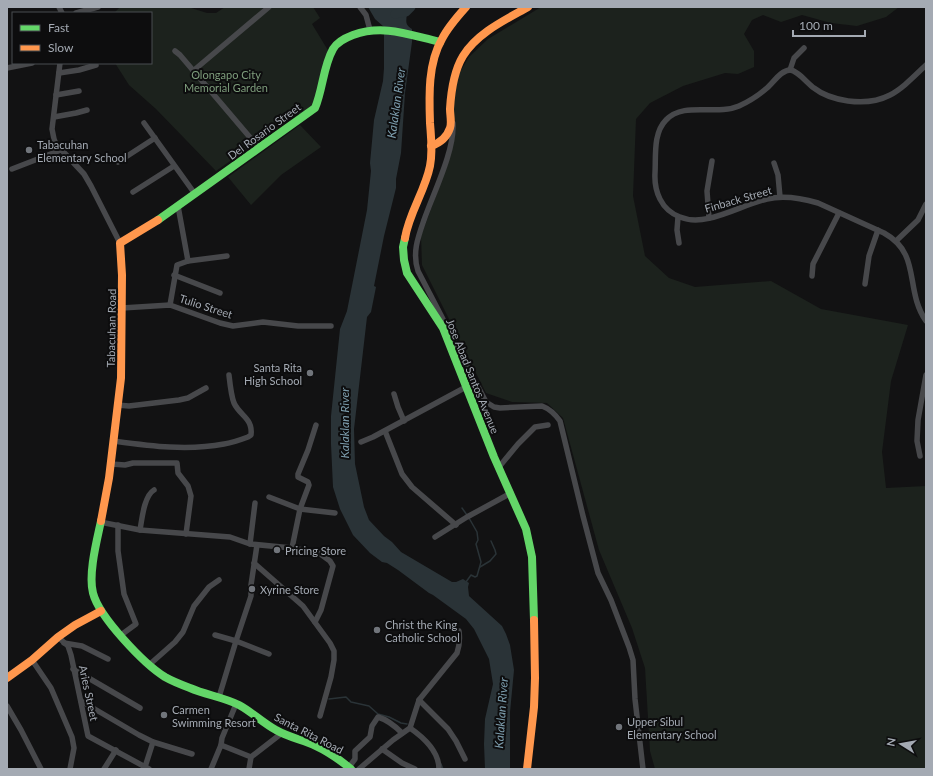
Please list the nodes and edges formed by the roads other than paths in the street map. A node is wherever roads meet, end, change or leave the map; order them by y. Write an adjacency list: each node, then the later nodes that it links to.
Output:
1 (98, 7): 6 (street)
2 (269, 7): 17 (street)
3 (360, 7): 7 (street)
4 (466, 7): 8 (main road, Jose Abad Santos Avenue)
5 (528, 7): 22 (main road)
6 (80, 12)
7 (370, 30): 8 (main road, Del Rosario Street); 27 (main road, Del Rosario Street)
8 (440, 42): 26 (main road, Jose Abad Santos Avenue)
9 (804, 48): 16 (street)
10 (175, 51): 17 (street)
11 (27, 64): 15 (street)
12 (60, 64): 18 (street, Tabacuhan Road)
13 (926, 65): 16 (street)
14 (96, 66): 18 (street)
15 (7, 68)
16 (790, 70): 40 (street)
17 (193, 71): 27 (street)
18 (59, 73): 20 (street, Tabacuhan Road)
19 (79, 91): 20 (street)
20 (56, 95): 23 (street, Tabacuhan Road)
21 (87, 110): 23 (street)
22 (450, 114): 26 (main road); 132 (street)
23 (54, 117): 28 (street, Tabacuhan Road)
24 (144, 123): 25 (street)
25 (155, 138): 30 (street); 32 (street)
26 (431, 146): 58 (main road, Jose Abad Santos Avenue)
27 (259, 148): 35 (main road, Del Rosario Street)
28 (61, 150): 33 (street); 44 (street, Tabacuhan Road)
29 (712, 161): 41 (street)
30 (118, 162)
31 (774, 163): 36 (street)
32 (174, 166): 34 (street); 35 (street)
33 (12, 170)
34 (133, 192)
35 (195, 194): 38 (main road, Del Rosario Street)
36 (780, 197): 39 (street, Finback Street); 41 (street, Finback Street)
37 (926, 204): 43 (street)
38 (178, 206): 44 (main road, Del Rosario Street); 47 (street)
39 (839, 212): 42 (street, Finback Street); 49 (street)
40 (678, 217): 41 (street, Finback Street); 45 (street)
41 (709, 218)
42 (878, 230): 43 (street, Finback Street); 50 (street)
43 (896, 241): 54 (street, Finback Street)
44 (120, 243): 53 (main road, Tabacuhan Road)
45 (679, 243)
46 (227, 256): 47 (street)
47 (188, 261): 48 (street)
48 (174, 275): 51 (street); 52 (street)
49 (812, 276)
50 (866, 284)
51 (220, 293)
52 (170, 305): 53 (street, Tulio Street); 55 (street, Tulio Street)
53 (122, 308): 61 (main road, Tabacuhan Road)
54 (926, 320)
55 (331, 326)
56 (229, 375): 66 (street)
57 (926, 375): 68 (street)
58 (466, 386): 62 (street); 70 (main road, Jose Abad Santos Avenue)
59 (206, 388): 61 (street)
60 (394, 394): 62 (street)
61 (117, 405): 66 (main road, Tabacuhan Road)
62 (404, 420): 65 (street)
63 (548, 425): 70 (street)
64 (316, 426): 75 (street)
65 (385, 430): 67 (street); 79 (street)
66 (114, 441): 69 (main road, Tabacuhan Road)
67 (361, 442)
68 (920, 456)
69 (111, 464): 77 (main road, Tabacuhan Road); 81 (street)
70 (499, 467): 72 (main road, Jose Abad Santos Avenue)
71 (154, 490): 80 (street)
72 (511, 493): 79 (street); 131 (main road, Jose Abad Santos Avenue)
73 (269, 497): 75 (street)
74 (255, 503): 83 (street)
75 (300, 509): 76 (street); 85 (street)
76 (335, 513)
77 (100, 522): 78 (street); 88 (main road, Tabacuhan Road)
78 (118, 525): 80 (street); 91 (street)
79 (456, 525): 82 (street)
80 (140, 530): 81 (street)
81 (186, 534): 83 (street)
82 (435, 537)
83 (250, 544): 84 (street)
84 (258, 545): 85 (street); 86 (street)
85 (292, 548): 89 (street)
86 (254, 563): 89 (street); 94 (street)
87 (220, 580): 99 (street)
88 (101, 611): 91 (main road, Santa Rita Road); 93 (main road)
89 (315, 622): 108 (street)
90 (460, 631): 103 (street)
91 (121, 635): 99 (main road, Santa Rita Road)
92 (215, 635): 94 (street)
93 (58, 637): 95 (street, Aries Street); 98 (main road)
94 (236, 641): 96 (street); 102 (street)
95 (64, 643): 97 (street); 100 (street, Aries Street)
96 (269, 654)
97 (108, 659)
98 (32, 660): 101 (main road); 123 (street)
99 (149, 665): 102 (main road, Santa Rita Road)
100 (73, 669): 104 (street, Aries Street); 107 (street)
101 (7, 678)
102 (219, 697): 105 (main road, Santa Rita Road)
103 (419, 700): 109 (street); 118 (street)
104 (81, 701): 112 (street); 115 (street, Aries Street)
105 (236, 704): 110 (main road, Santa Rita Road); 113 (street)
106 (7, 706): 122 (street)
107 (140, 708)
108 (320, 716)
109 (410, 728): 111 (street); 130 (street)
110 (282, 733): 117 (street); 121 (main road, Santa Rita Road)
111 (402, 733): 114 (street); 121 (street)
112 (153, 742): 116 (street); 120 (street)
113 (221, 744): 117 (street); 126 (street)
114 (382, 749): 128 (street); 129 (street)
115 (116, 750): 119 (street, Aries Street); 124 (street)
116 (192, 754)
117 (251, 757): 127 (street)
118 (465, 759)
119 (137, 763): 120 (street, Aries Street); 125 (street)
120 (147, 768)
121 (350, 768)
122 (41, 769)
123 (70, 769)
124 (104, 769)
125 (134, 769)
126 (211, 769)
127 (249, 769)
128 (359, 769)
129 (415, 769)
130 (439, 769)
131 (527, 769)
132 (644, 769)

